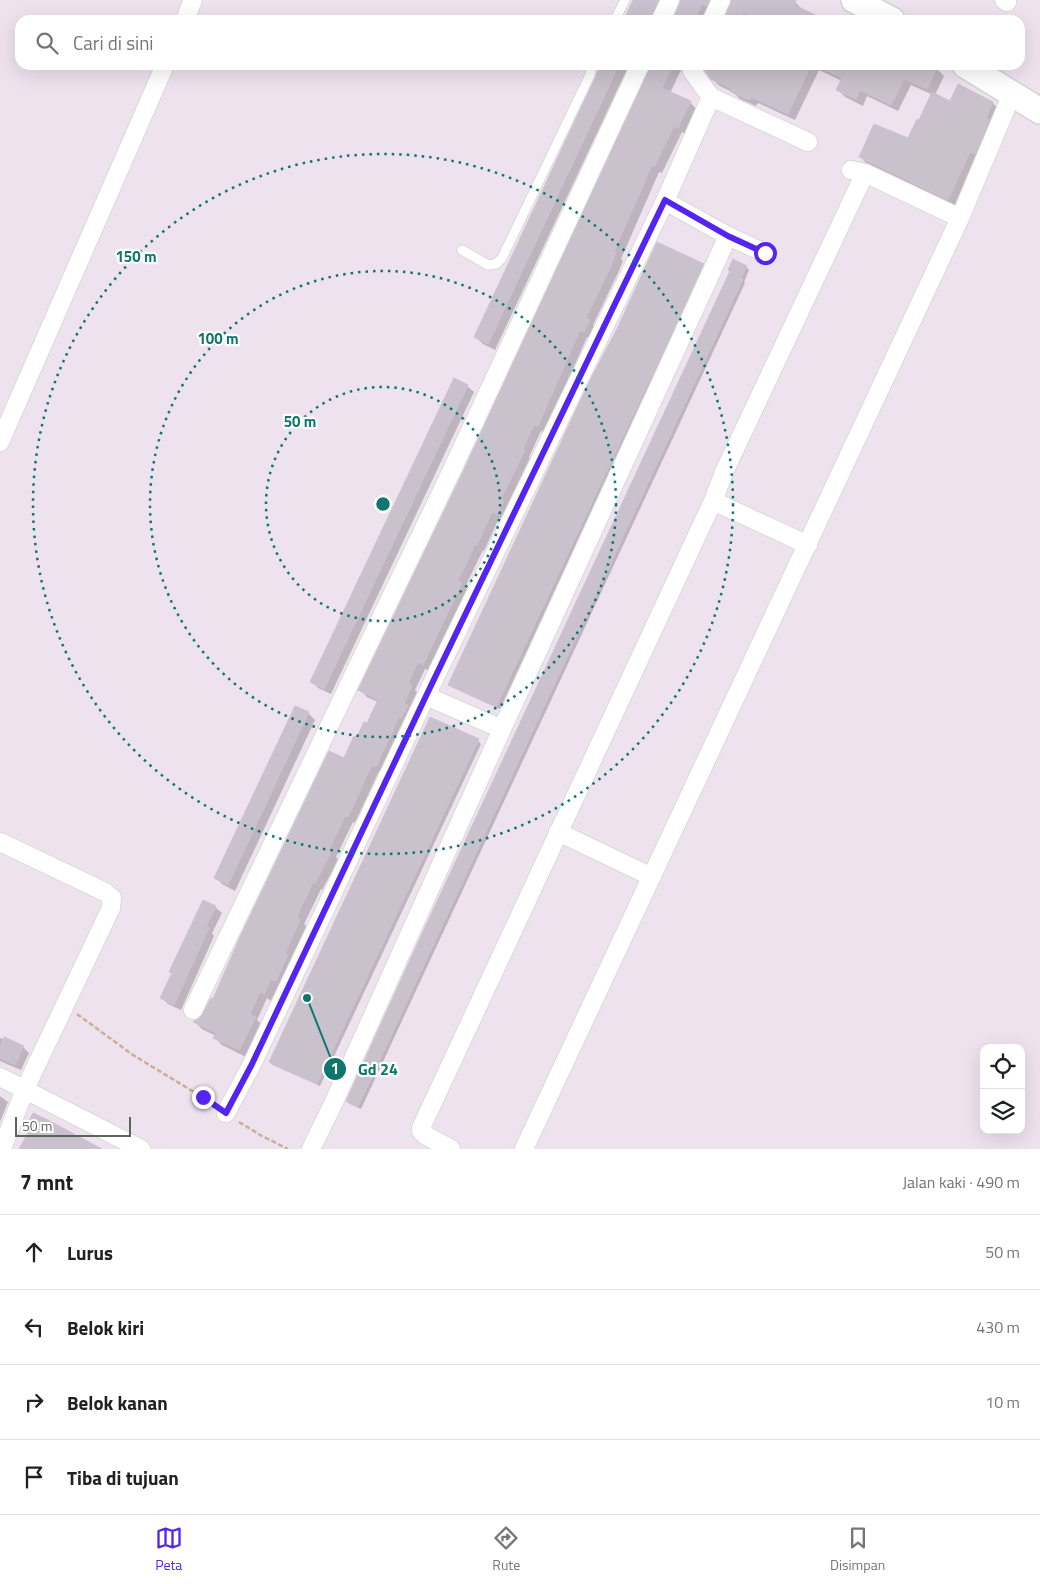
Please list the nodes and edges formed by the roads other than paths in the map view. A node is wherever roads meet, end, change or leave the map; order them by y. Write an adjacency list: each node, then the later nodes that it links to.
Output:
1 (193, 0): 6 (street)
2 (625, 0): 7 (lane)
3 (670, 0): 8 (street)
4 (721, 0): 9 (street)
5 (854, 0): 10 (street)
6 (187, 15)
7 (617, 15)
8 (663, 15)
9 (714, 15)
10 (882, 15)
11 (163, 70): 25 (street)
12 (591, 70): 23 (lane)
13 (638, 70): 33 (street)
14 (692, 70): 16 (street)
15 (971, 70): 17 (street)
16 (711, 97): 19 (street); 20 (street)
17 (1009, 100): 18 (street); 21 (street)
18 (1040, 111)
19 (808, 142)
20 (665, 200): 22 (street); 28 (street)
21 (960, 218): 26 (street); 27 (street)
22 (728, 236): 24 (street); 29 (street)
23 (462, 250)
24 (765, 253)
25 (0, 442)
26 (712, 501): 27 (street); 30 (street)
27 (808, 545): 32 (street)
28 (426, 696): 29 (street); 36 (street)
29 (502, 729): 39 (street)
30 (558, 832): 32 (street); 40 (street)
31 (0, 842): 35 (street)
32 (652, 877): 41 (street)
33 (193, 1010)
34 (0, 1077): 35 (street)
35 (26, 1089): 37 (street); 38 (street)
36 (226, 1113)
37 (2, 1149)
38 (141, 1149)
39 (311, 1149)
40 (452, 1149)
41 (524, 1149)

